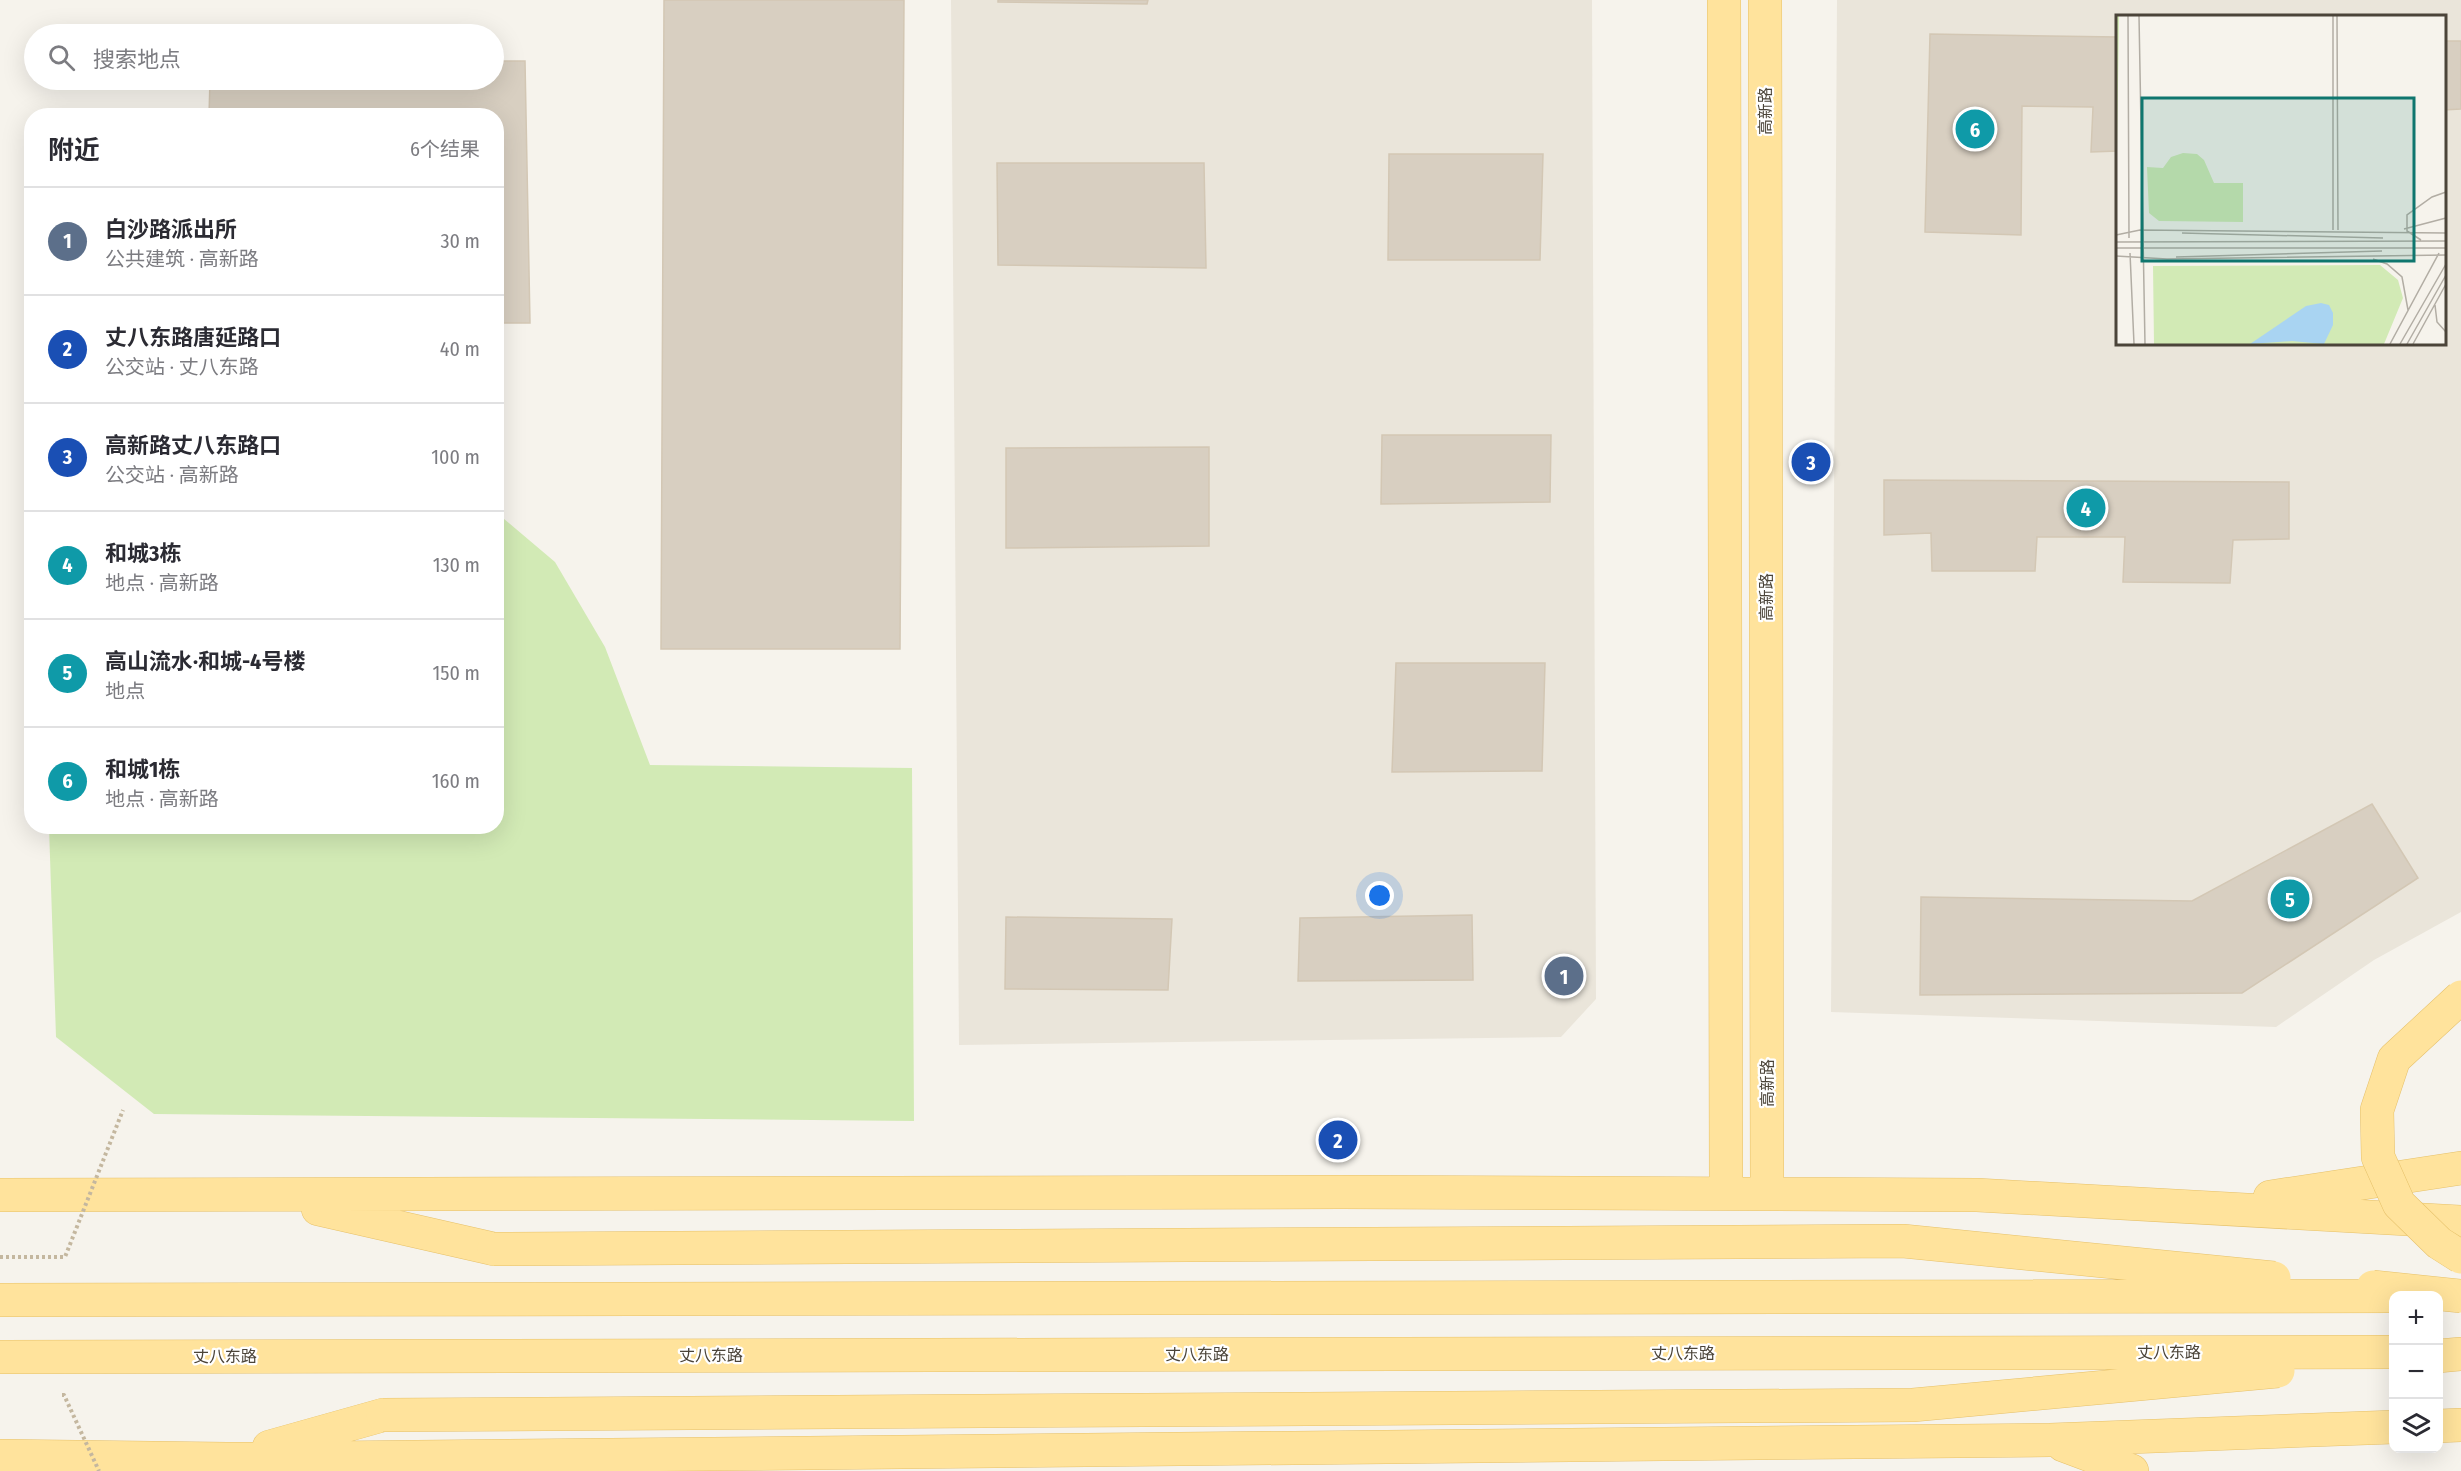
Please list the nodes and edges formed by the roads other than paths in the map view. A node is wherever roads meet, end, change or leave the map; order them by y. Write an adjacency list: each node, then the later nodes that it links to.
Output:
1 (1724, 0): 5 (main road)
2 (1764, 0): 6 (main road, 高新路)
3 (2461, 997): 11 (main road, bridge)
4 (2461, 1168): 9 (main road)
5 (1726, 1192): 6 (main road); 8 (main road)
6 (1767, 1193): 9 (main road)
7 (0, 1195): 8 (main road)
8 (264, 1196): 14 (main road, bridge)
9 (2204, 1208): 10 (main road)
10 (2461, 1222)
11 (2461, 1257)
12 (2389, 1296): 15 (main road, bridge)
13 (2443, 1296): 14 (main road, bridge)
14 (2461, 1296)
15 (0, 1300)
16 (2389, 1352): 19 (main road, 丈八东路, bridge)
17 (2461, 1353): 18 (main road)
18 (2443, 1354)
19 (0, 1357)
20 (2389, 1360): 26 (main road, bridge)
21 (2461, 1425): 22 (main road)
22 (2443, 1426)
23 (2389, 1427): 24 (main road)
24 (2050, 1440): 26 (main road); 27 (main road)
25 (0, 1456): 26 (main road)
26 (227, 1459)
27 (2132, 1471)

